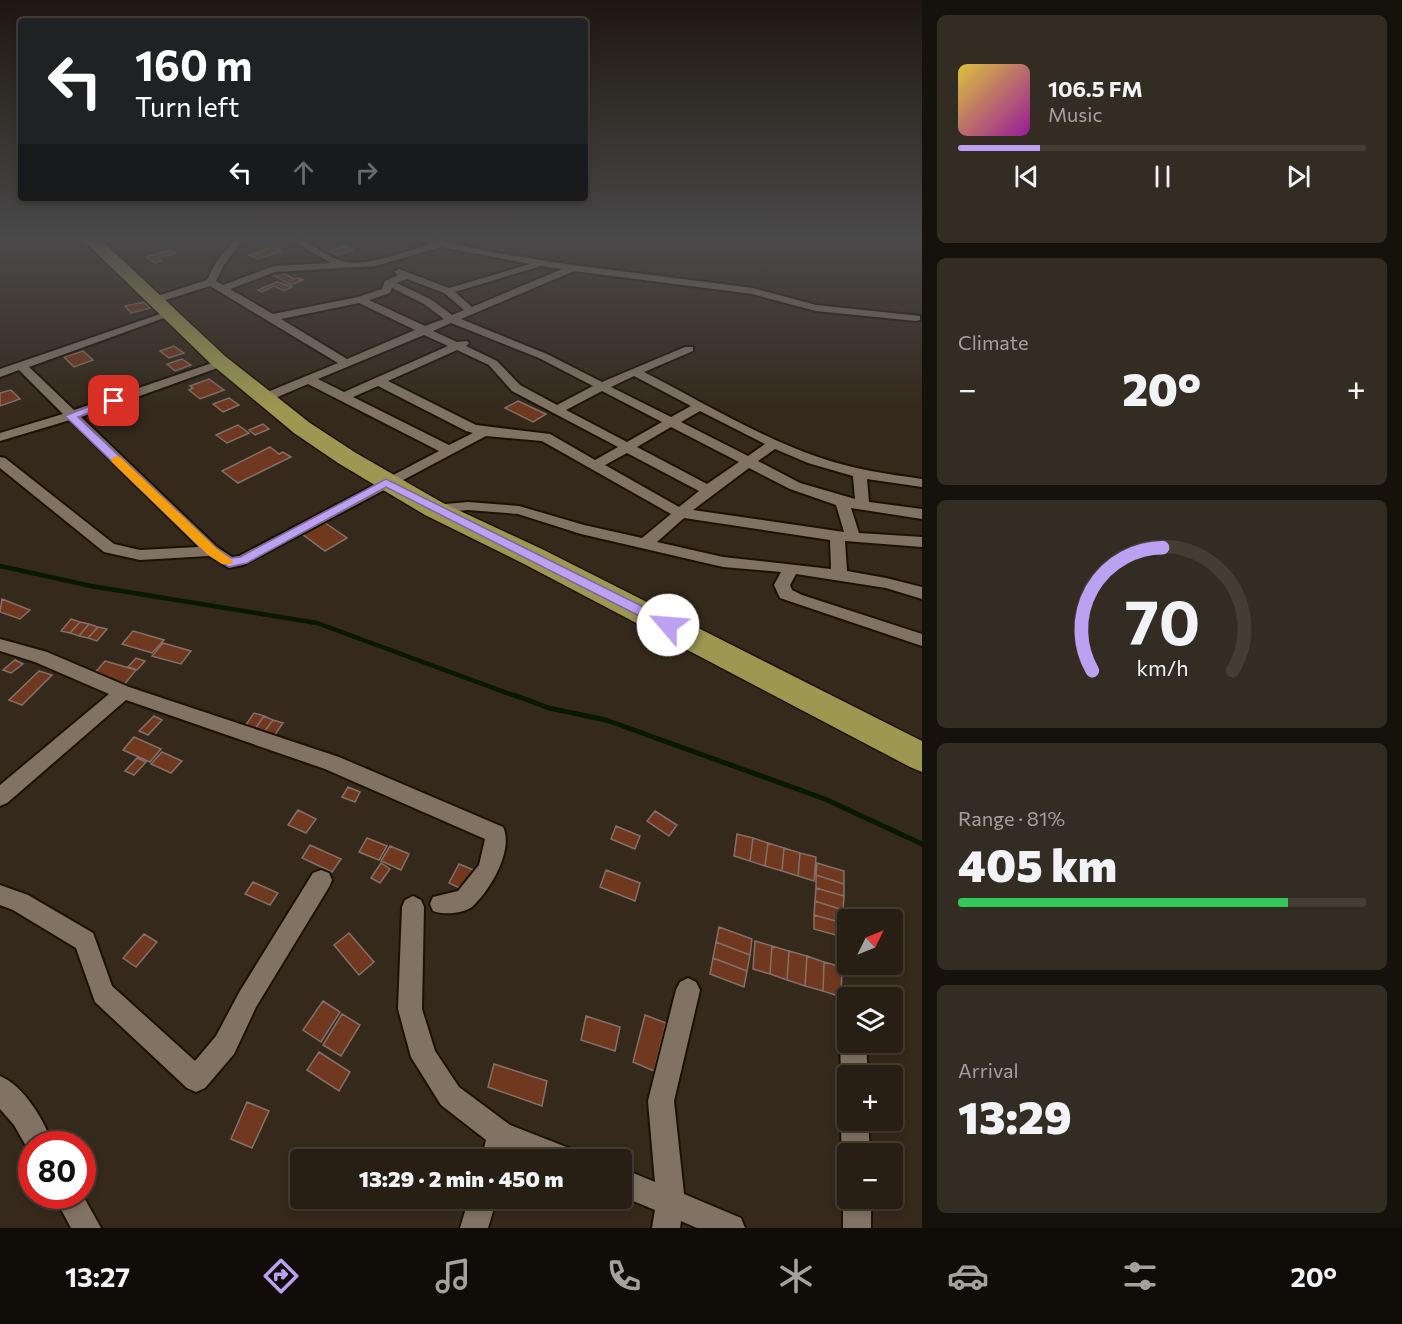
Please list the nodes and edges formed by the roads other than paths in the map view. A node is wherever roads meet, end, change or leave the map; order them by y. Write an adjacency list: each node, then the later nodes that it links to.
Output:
1 (150, 295): 10 (highway)
2 (185, 295): 10 (street)
3 (233, 295): 12 (street)
4 (374, 295): 9 (street)
5 (414, 295): 14 (street)
6 (453, 295): 11 (street)
7 (507, 295): 11 (street)
8 (768, 295): 13 (street)
9 (360, 300): 12 (street); 15 (street)
10 (163, 307): 19 (highway); 21 (street)
11 (471, 310): 14 (street)
12 (271, 318): 20 (street)
13 (916, 318)
14 (451, 319): 15 (street); 16 (street)
15 (424, 329): 17 (street); 20 (street)
16 (486, 332): 17 (street); 26 (street)
17 (458, 345): 25 (street); 30 (street)
18 (689, 349): 22 (street)
19 (222, 363): 28 (highway); 31 (street)
20 (346, 363): 24 (street)
21 (21, 366): 23 (street); 31 (street)
22 (635, 372): 26 (street); 29 (street)
23 (0, 373)
24 (308, 379): 27 (street); 28 (street)
25 (378, 381): 27 (street); 33 (street)
26 (602, 386): 30 (street); 32 (street)
27 (344, 397): 37 (street)
28 (264, 398): 42 (highway)
29 (701, 405): 32 (street); 35 (street)
30 (556, 410): 36 (street)
31 (70, 416): 34 (street); 54 (street)
32 (671, 421): 36 (street); 39 (street)
33 (484, 432): 37 (street); 40 (street)
34 (0, 437)
35 (774, 444): 39 (street); 41 (street)
36 (627, 448): 40 (street); 44 (street)
37 (448, 450): 42 (street)
38 (0, 461): 54 (street)
39 (748, 461): 44 (street); 45 (street)
40 (596, 465): 49 (street)
41 (860, 474): 43 (street); 46 (street)
42 (386, 482): 48 (highway); 54 (street)
43 (919, 483): 47 (street)
44 (708, 490): 49 (street)
45 (842, 502): 46 (street); 51 (street)
46 (862, 505): 50 (street)
47 (922, 506)
48 (434, 508): 53 (street); 61 (highway)
49 (679, 513): 51 (street); 53 (street)
50 (922, 514)
51 (845, 536): 52 (street); 56 (street)
52 (922, 542)
53 (645, 544): 55 (street)
54 (212, 551)
55 (791, 568): 56 (street); 58 (street)
56 (839, 576): 57 (street)
57 (922, 593)
58 (922, 640)
59 (0, 645): 60 (street)
60 (123, 692): 62 (street); 65 (street)
61 (922, 757)
62 (0, 797)
63 (321, 880): 64 (street)
64 (0, 895)
65 (441, 904)
66 (413, 908): 70 (street)
67 (688, 990): 75 (street)
68 (0, 1089): 69 (street)
69 (32, 1131)
70 (498, 1147)
71 (632, 1190): 75 (street)
72 (76, 1209): 76 (street)
73 (480, 1209): 77 (street)
74 (857, 1209): 79 (street)
75 (669, 1215): 78 (street)
76 (87, 1228)
77 (474, 1228)
78 (731, 1228)
79 (857, 1228)

